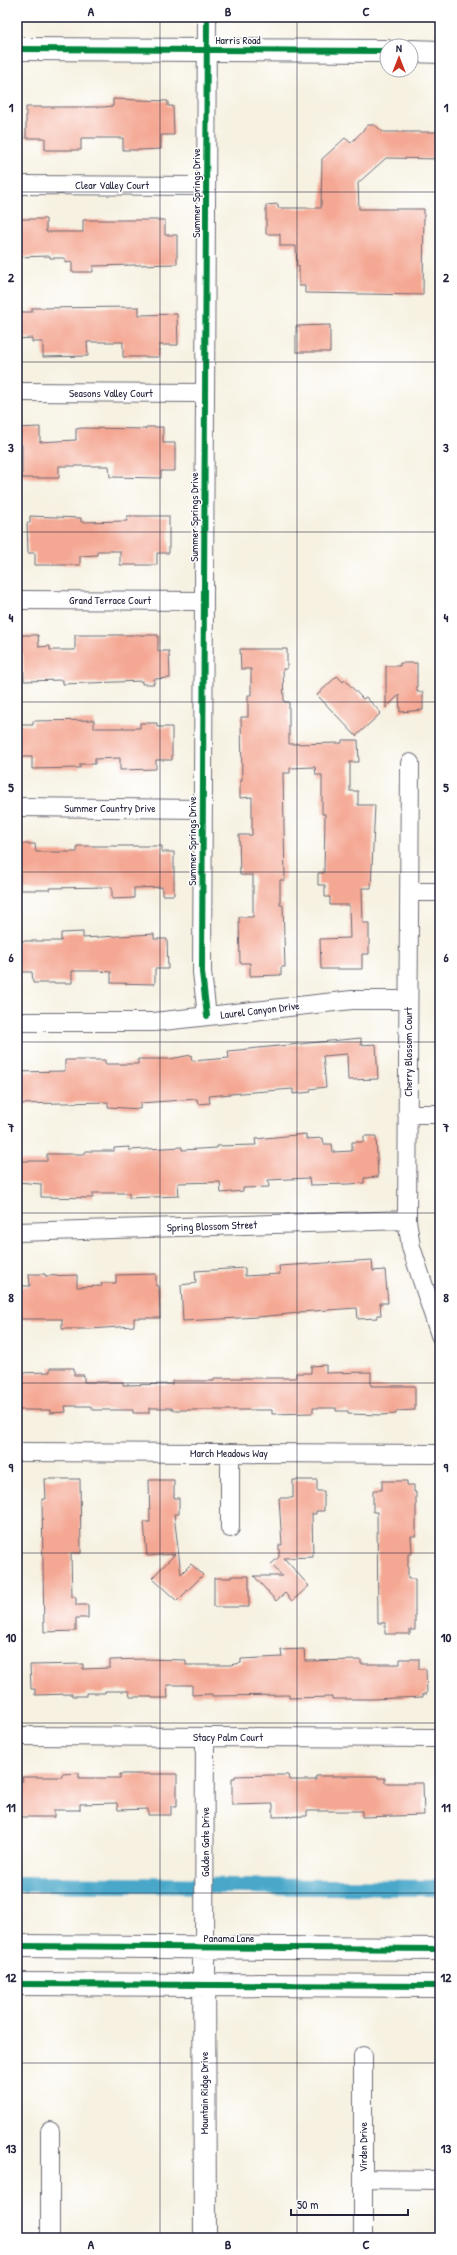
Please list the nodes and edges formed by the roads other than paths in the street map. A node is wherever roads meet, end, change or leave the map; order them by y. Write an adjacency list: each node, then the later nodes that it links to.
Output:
1 (207, 17): 3 (street, Summer Springs Drive)
2 (17, 49): 3 (main road, Harris Road)
3 (207, 50): 4 (main road, Harris Road); 8 (street, Summer Springs Drive)
4 (379, 51)
5 (419, 52): 6 (main road)
6 (440, 52)
7 (17, 185): 8 (street, Clear Valley Court)
8 (206, 186): 10 (street, Summer Springs Drive)
9 (17, 392): 10 (street, Seasons Valley Court)
10 (205, 393): 12 (street, Summer Springs Drive)
11 (17, 600): 12 (street, Grand Terrace Court)
12 (204, 601): 15 (street, Summer Springs Drive)
13 (410, 763): 16 (street, Cherry Blossom Court)
14 (17, 807): 15 (street, Summer Country Drive)
15 (202, 809): 19 (street, Summer Springs Drive)
16 (409, 892): 17 (street); 18 (street, Cherry Blossom Court)
17 (440, 892)
18 (408, 1000): 19 (street, Laurel Canyon Drive); 21 (street, Cherry Blossom Court)
19 (207, 1016): 20 (street, Laurel Canyon Drive)
20 (17, 1022)
21 (407, 1114): 22 (street); 23 (street, Cherry Blossom Court)
22 (440, 1114)
23 (407, 1220): 24 (street, Spring Blossom Street); 25 (street, Cherry Blossom Court)
24 (17, 1232)
25 (440, 1335)
26 (17, 1452): 27 (street, March Meadows Way)
27 (230, 1453): 28 (street, March Meadows Way); 29 (street)
28 (440, 1454)
29 (230, 1528)
30 (17, 1736): 31 (street, Stacy Palm Court)
31 (205, 1737): 32 (street, Stacy Palm Court); 34 (street, Golden Gate Drive)
32 (440, 1738)
33 (17, 1946): 34 (main road, Panama Lane)
34 (204, 1948): 35 (main road, Panama Lane); 37 (main road, Mountain Ridge Drive)
35 (440, 1949)
36 (17, 1984): 37 (main road)
37 (204, 1986): 38 (main road); 44 (main road, Mountain Ridge Drive)
38 (440, 1986)
39 (363, 2056): 41 (street, Virden Drive)
40 (50, 2131): 43 (street)
41 (363, 2179): 42 (street); 45 (street, Virden Drive)
42 (440, 2180)
43 (50, 2238)
44 (205, 2238)
45 (364, 2238)

